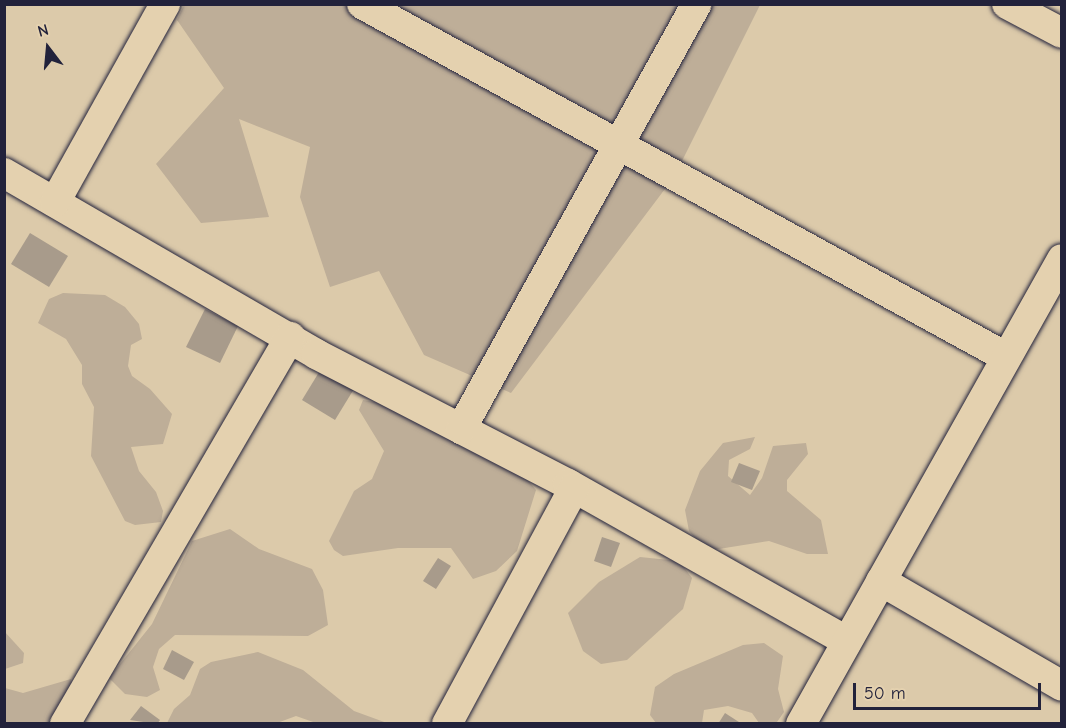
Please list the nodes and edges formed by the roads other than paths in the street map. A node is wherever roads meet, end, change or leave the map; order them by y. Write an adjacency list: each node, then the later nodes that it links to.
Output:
1 (165, 4): 8 (street)
2 (362, 4): 6 (street)
3 (697, 4): 6 (street)
4 (1007, 4): 5 (street)
5 (1062, 33)
6 (619, 145): 11 (street); 12 (street)
7 (4, 173): 8 (street)
8 (55, 202): 10 (street)
9 (1062, 259): 11 (street)
10 (290, 337): 12 (street); 17 (street)
11 (1006, 357): 14 (street)
12 (461, 429): 13 (street)
13 (574, 488): 15 (street); 18 (street)
14 (881, 581): 15 (street); 16 (street)
15 (847, 641): 19 (street)
16 (1062, 686)
17 (65, 723)
18 (447, 723)
19 (801, 723)

